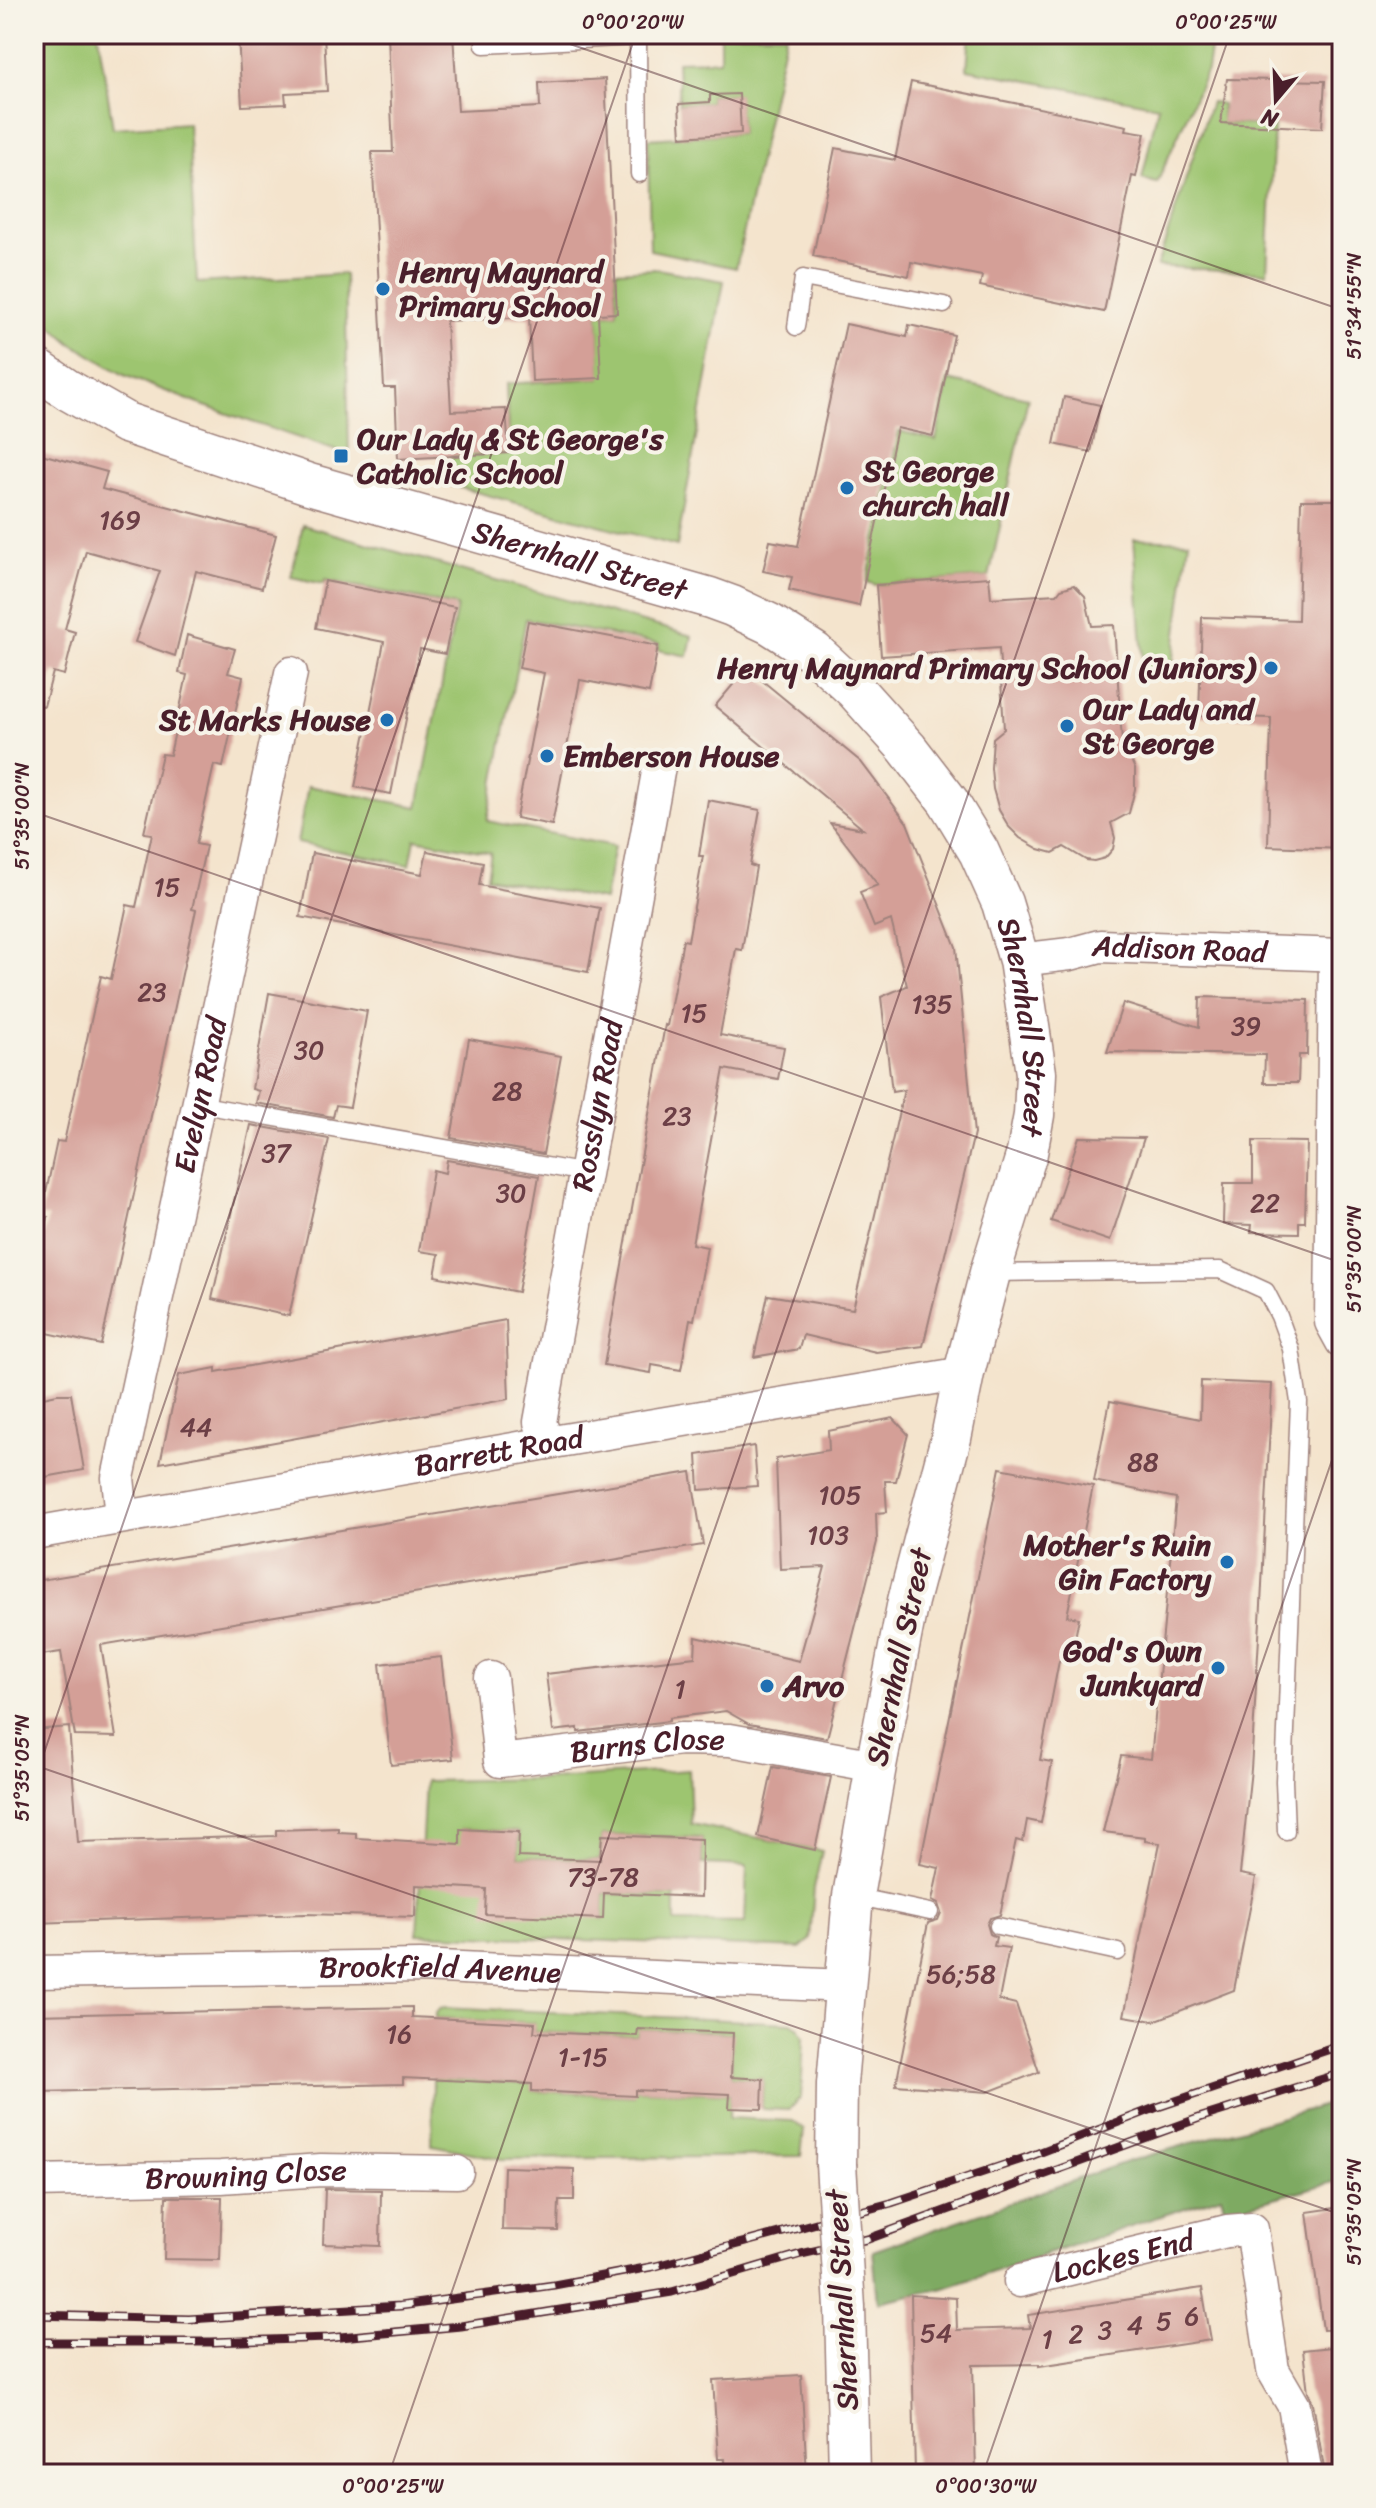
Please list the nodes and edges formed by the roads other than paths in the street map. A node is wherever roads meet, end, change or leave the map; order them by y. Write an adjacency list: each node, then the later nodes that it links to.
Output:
1 (484, 34): 2 (lane)
2 (639, 174)
3 (944, 305): 4 (lane)
4 (796, 327)
5 (34, 367): 9 (street, Shernhall Street)
6 (291, 673): 10 (street, Evelyn Road)
7 (659, 767): 11 (street, Rosslyn Road)
8 (1338, 955): 9 (street, Addison Road); 13 (street)
9 (1019, 960): 12 (street, Shernhall Street)
10 (197, 1104): 11 (lane); 16 (street, Evelyn Road)
11 (586, 1173): 15 (street, Rosslyn Road)
12 (990, 1273): 14 (street, Shernhall Street); 20 (lane)
13 (1342, 1342)
14 (964, 1373): 15 (street, Barrett Road); 19 (street, Shernhall Street)
15 (547, 1443): 16 (street, Barrett Road)
16 (122, 1516): 17 (street, Barrett Road)
17 (34, 1533)
18 (491, 1678): 19 (street, Burns Close)
19 (876, 1766): 21 (street, Shernhall Street)
20 (1286, 1831)
21 (853, 1896): 22 (lane); 26 (street, Shernhall Street)
22 (930, 1912)
23 (998, 1926): 24 (lane)
24 (1118, 1952)
25 (34, 1972): 26 (street, Brookfield Avenue)
26 (845, 1986): 30 (street, Shernhall Street, bridge)
27 (457, 2172): 28 (street, Browning Close)
28 (34, 2181)
29 (1020, 2281): 31 (street, Lockes End)
30 (849, 2474)
31 (1306, 2474)

